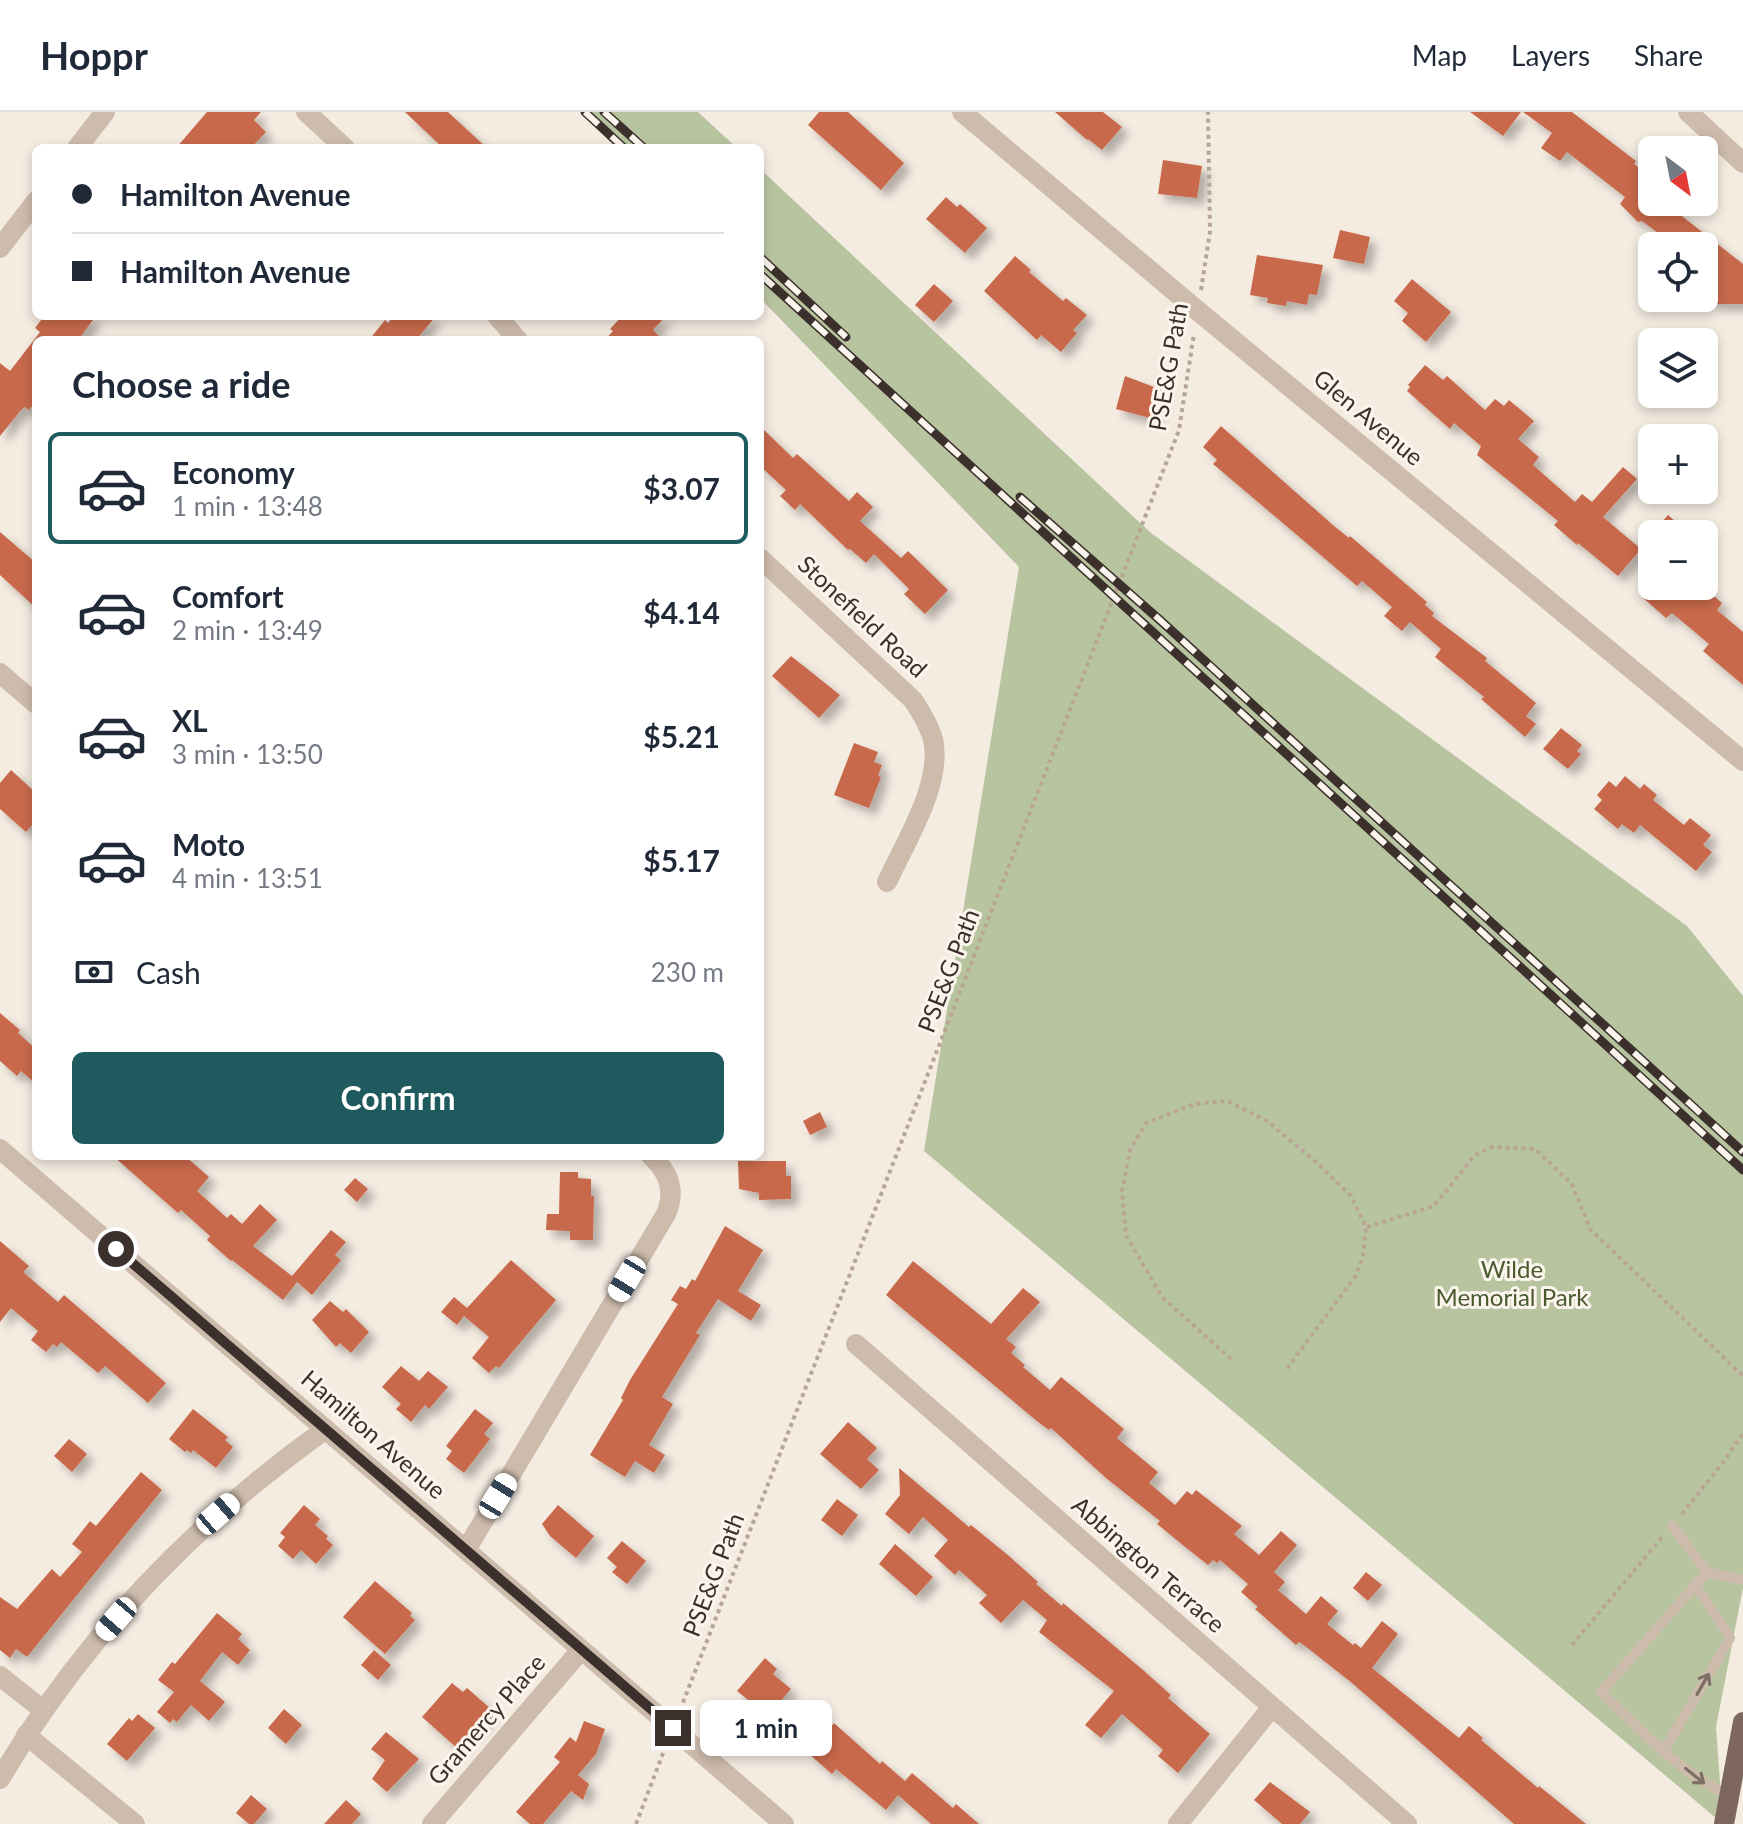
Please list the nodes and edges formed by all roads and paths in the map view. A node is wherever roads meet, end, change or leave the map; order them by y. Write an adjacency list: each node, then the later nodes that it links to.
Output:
1 (105, 112): 6 (street)
2 (306, 112): 7 (street)
3 (962, 112): 11 (street, Glen Avenue)
4 (1208, 112): 11 (path, PSE&G Path)
5 (1688, 112): 8 (street)
6 (80, 144)
7 (341, 144)
8 (1743, 163)
9 (32, 206): 10 (street)
10 (0, 248)
11 (1198, 311): 17 (street, Glen Avenue); 39 (path, PSE&G Path)
12 (500, 320): 13 (street)
13 (514, 336)
14 (764, 564): 18 (street, Stonefield Road)
15 (0, 673): 16 (street)
16 (32, 701)
17 (1743, 761)
18 (887, 882)
19 (0, 1149): 26 (street, Hamilton Avenue)
20 (656, 1160): 29 (street)
21 (1366, 1227): 23 (path); 24 (path); 25 (path)
22 (856, 1344): 36 (street, Abbington Terrace)
23 (1231, 1359)
24 (1286, 1370)
25 (1743, 1376)
26 (326, 1429): 29 (street, Hamilton Avenue); 37 (street)
27 (1743, 1433): 28 (path)
28 (1672, 1526): 30 (lane); 33 (path)
29 (466, 1550): 34 (street, Hamilton Avenue)
30 (1707, 1572): 31 (lane); 32 (lane)
31 (1743, 1580)
32 (1695, 1584): 41 (lane, one-way to 32); 41 (lane)
33 (1572, 1645)
34 (581, 1650): 39 (street, Hamilton Avenue); 45 (street, Gramercy Place)
35 (0, 1676): 37 (street)
36 (1272, 1707): 48 (street); 49 (street, Abbington Terrace)
37 (43, 1710): 40 (street)
38 (1743, 1722): 43 (main road)
39 (673, 1728): 46 (path, PSE&G Path); 47 (street, Hamilton Avenue)
40 (26, 1735): 42 (street); 44 (street)
41 (1664, 1751): 43 (lane, one-way to 43)
42 (0, 1779)
43 (1729, 1795): 50 (main road)
44 (135, 1824)
45 (432, 1824)
46 (636, 1824)
47 (784, 1824)
48 (1178, 1824)
49 (1407, 1824)
50 (1724, 1824)

